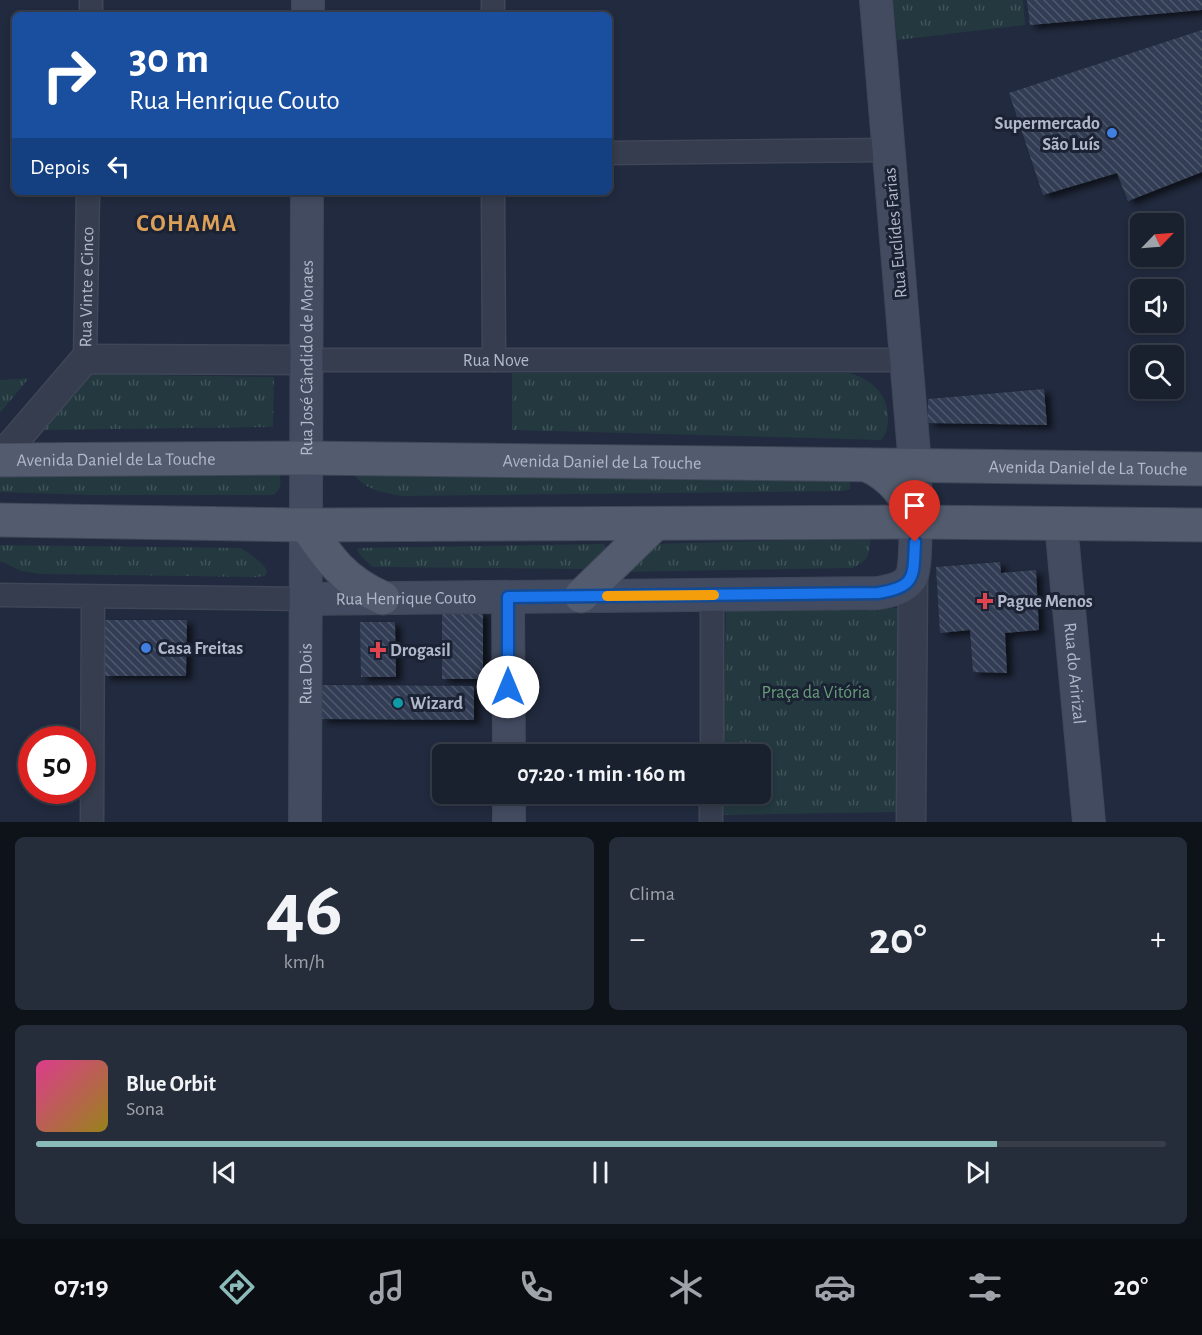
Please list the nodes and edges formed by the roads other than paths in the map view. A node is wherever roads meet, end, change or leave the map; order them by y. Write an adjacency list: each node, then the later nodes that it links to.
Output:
1 (876, 0): 2 (main road, Rua Euclídes Farias)
2 (888, 150): 3 (street); 10 (main road, Rua Euclídes Farias)
3 (612, 153)
4 (88, 195): 7 (street, Rua Vinte e Cinco)
5 (307, 195): 8 (main road, Rua José Cândido de Moraes)
6 (493, 195): 9 (street)
7 (85, 359): 8 (street, Rua Nove); 12 (street, Rua Vinte e Cinco)
8 (307, 360): 9 (street, Rua Nove); 11 (main road, Rua José Cândido de Moraes)
9 (494, 360): 10 (street, Rua Nove)
10 (906, 360): 14 (main road, Rua Euclídes Farias)
11 (307, 458): 12 (main road, Avenida Daniel de La Touche); 13 (main road, Avenida Daniel de La Touche); 20 (main road, Rua José Cândido de Moraes)
12 (0, 459)
13 (867, 465): 14 (main road, Avenida Daniel de La Touche); 17 (main road)
14 (915, 465): 15 (main road, Avenida Daniel de La Touche); 17 (main road)
15 (1202, 469)
16 (0, 520): 20 (main road)
17 (916, 522): 18 (main road); 19 (main road); 22 (main road)
18 (655, 524): 20 (main road); 25 (main road)
19 (1061, 524): 21 (main road); 39 (main road, Rua do Aririzal)
20 (306, 525): 28 (main road); 29 (main road, Rua Dois)
21 (1202, 525)
22 (913, 576): 24 (main road, Rua Henrique Couto); 38 (street)
23 (0, 595): 26 (street, Rua Henrique Couto)
24 (712, 595): 25 (main road, Rua Henrique Couto); 31 (street)
25 (581, 596): 27 (main road, Rua Henrique Couto)
26 (93, 597): 29 (street, Rua Henrique Couto); 34 (street)
27 (508, 597): 28 (main road, Rua Henrique Couto); 30 (main road)
28 (383, 598): 29 (main road, Rua Henrique Couto)
29 (306, 599): 35 (main road, Rua Dois)
30 (508, 744)
31 (712, 744)
32 (509, 804): 36 (main road)
33 (711, 804): 37 (street)
34 (92, 822)
35 (305, 822)
36 (509, 822)
37 (711, 822)
38 (912, 822)
39 (1089, 822)

